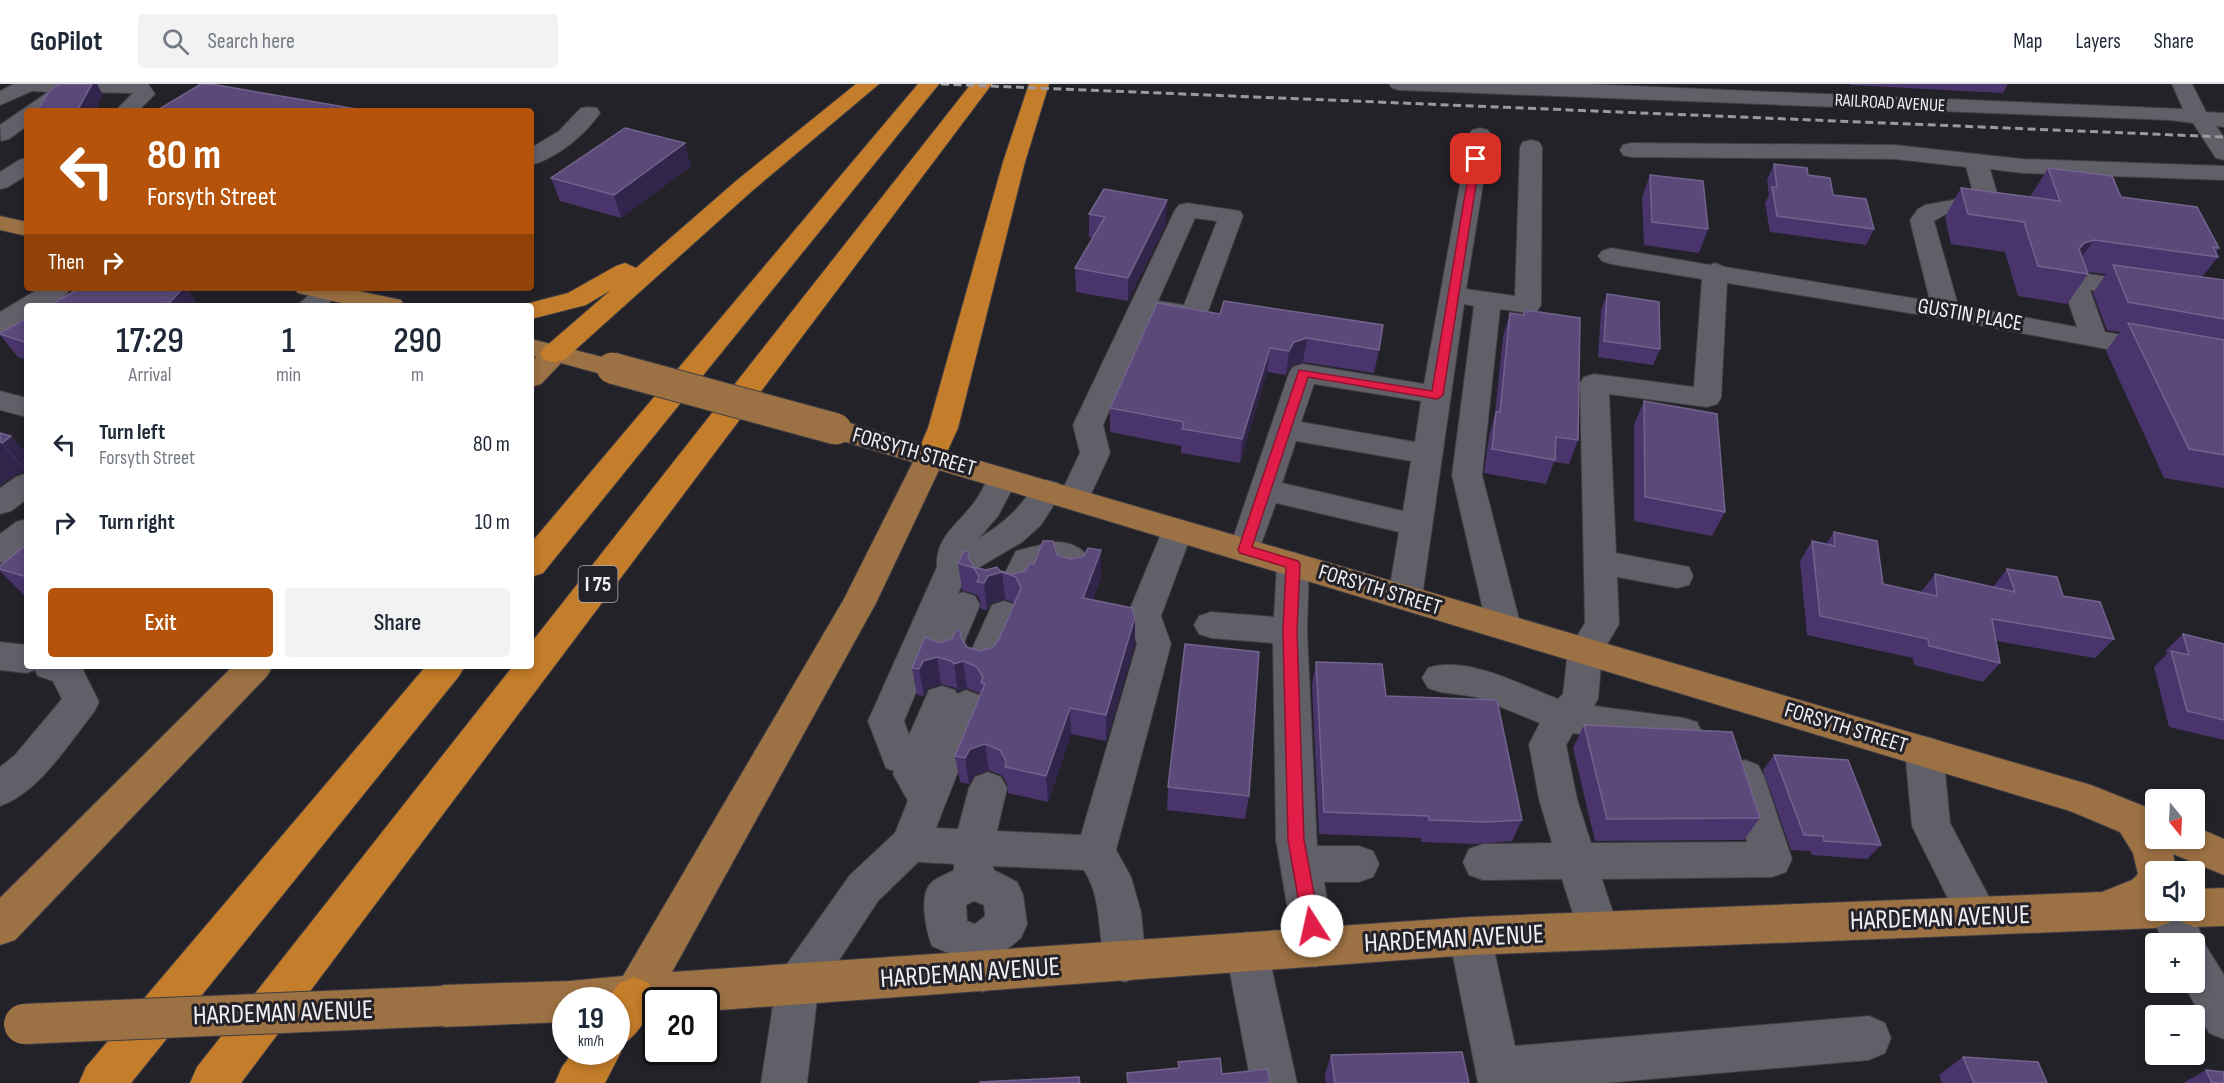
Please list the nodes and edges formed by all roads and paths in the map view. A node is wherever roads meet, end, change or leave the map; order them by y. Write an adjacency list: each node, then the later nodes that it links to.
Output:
1 (868, 84): 25 (highway)
2 (929, 84): 62 (highway)
3 (982, 84): 76 (highway, I 75)
4 (1039, 84): 51 (highway)
5 (1399, 84): 13 (street, RAILROAD AVENUE)
6 (2182, 84): 13 (street)
7 (70, 86): 8 (street); 9 (street); 10 (street)
8 (0, 99)
9 (38, 108)
10 (129, 108)
11 (589, 114): 20 (street)
12 (24, 118): 15 (street)
13 (2201, 119): 14 (street, RAILROAD AVENUE); 21 (street)
14 (2224, 120)
15 (0, 135): 17 (street)
16 (1480, 135): 32 (street)
17 (24, 138)
18 (1531, 147): 33 (street)
19 (1631, 150): 22 (street)
20 (534, 156)
21 (2224, 157): 22 (street)
22 (1976, 161): 40 (street)
23 (24, 167): 24 (street)
24 (0, 182)
25 (744, 186): 39 (highway); 43 (highway)
26 (0, 223): 27 (main road)
27 (24, 228)
28 (1611, 255): 29 (street, GUSTIN PLACE)
29 (1715, 271): 40 (street, GUSTIN PLACE); 63 (street)
30 (53, 291): 35 (street)
31 (315, 295): 36 (main road)
32 (1452, 295): 33 (street); 46 (street)
33 (1488, 300): 70 (street)
34 (2224, 301): 42 (street)
35 (34, 303)
36 (371, 303)
37 (1143, 306): 55 (street)
38 (24, 309): 41 (street)
39 (534, 310)
40 (1946, 311): 42 (street, GUSTIN PLACE)
41 (0, 324)
42 (2094, 338): 44 (street, GUSTIN PLACE)
43 (543, 350): 45 (main road); 51 (main road, FORSYTH STREET, bridge)
44 (2224, 362)
45 (534, 371)
46 (1437, 395): 49 (street); 50 (street)
47 (0, 400): 48 (street)
48 (24, 407)
49 (1285, 429): 50 (street); 54 (street)
50 (1427, 454): 57 (street)
51 (931, 456): 52 (main road, FORSYTH STREET); 113 (main road)
52 (1004, 478): 55 (main road, FORSYTH STREET); 67 (street)
53 (24, 486): 56 (street)
54 (1265, 490): 57 (street); 60 (street)
55 (1060, 495): 58 (main road, FORSYTH STREET); 67 (street)
56 (0, 503)
57 (1416, 525): 68 (street)
58 (1177, 530): 60 (main road, FORSYTH STREET); 90 (street)
59 (24, 532): 61 (street)
60 (1245, 550): 64 (main road, FORSYTH STREET)
61 (0, 551)
62 (534, 561)
63 (1600, 562): 66 (street); 72 (street)
64 (1293, 564): 68 (main road, FORSYTH STREET); 71 (street)
65 (1072, 572): 67 (street)
66 (1677, 576)
67 (989, 586): 74 (street); 84 (street)
68 (1405, 597): 70 (main road, FORSYTH STREET)
69 (1211, 625): 71 (street)
70 (1504, 627): 72 (main road, FORSYTH STREET)
71 (1290, 631): 95 (street)
72 (1586, 651): 82 (street); 83 (main road, FORSYTH STREET)
73 (0, 656): 75 (street)
74 (962, 658)
75 (24, 659)
76 (534, 666)
77 (60, 669): 86 (street)
78 (252, 669): 103 (main road)
79 (445, 669): 120 (highway)
80 (532, 669): 121 (highway, I 75)
81 (1440, 678): 82 (street)
82 (1564, 717): 92 (street); 92 (street)
83 (1924, 751): 87 (main road, FORSYTH STREET); 102 (street)
84 (913, 777): 84 (street); 88 (street)
85 (988, 788): 94 (street)
86 (0, 790)
87 (2145, 825)
88 (910, 844): 94 (street); 111 (street)
89 (2205, 849): 91 (main road)
90 (1095, 853): 94 (street); 109 (street)
91 (2224, 857)
92 (1576, 860): 93 (street); 104 (street)
93 (1483, 862)
94 (974, 864): 108 (street)
95 (1301, 864): 96 (street); 106 (street)
96 (1359, 864)
97 (2145, 893): 101 (main road)
98 (2224, 907): 99 (main road)
99 (2205, 908)
100 (2145, 909): 101 (main road, HARDEMAN AVENUE)
101 (2103, 911): 102 (main road, HARDEMAN AVENUE)
102 (1978, 916): 104 (main road, HARDEMAN AVENUE)
103 (0, 926)
104 (1598, 931): 105 (main road, HARDEMAN AVENUE)
105 (1470, 936): 106 (main road, HARDEMAN AVENUE); 119 (street)
106 (1316, 947): 107 (main road, HARDEMAN AVENUE)
107 (1247, 952): 109 (main road, HARDEMAN AVENUE); 124 (street)
108 (981, 959): 109 (main road, HARDEMAN AVENUE); 111 (main road, HARDEMAN AVENUE)
109 (1125, 962)
110 (2205, 982): 115 (street)
111 (797, 986): 114 (main road, HARDEMAN AVENUE); 123 (street)
112 (552, 1002): 116 (main road, HARDEMAN AVENUE, bridge)
113 (630, 1003)
114 (630, 1011)
115 (2224, 1018)
116 (12, 1024)
117 (1869, 1038): 119 (street)
118 (590, 1065): 122 (highway)
119 (1500, 1076)
120 (102, 1083)
121 (213, 1083)
122 (578, 1083)
123 (784, 1083)
124 (1275, 1083)

